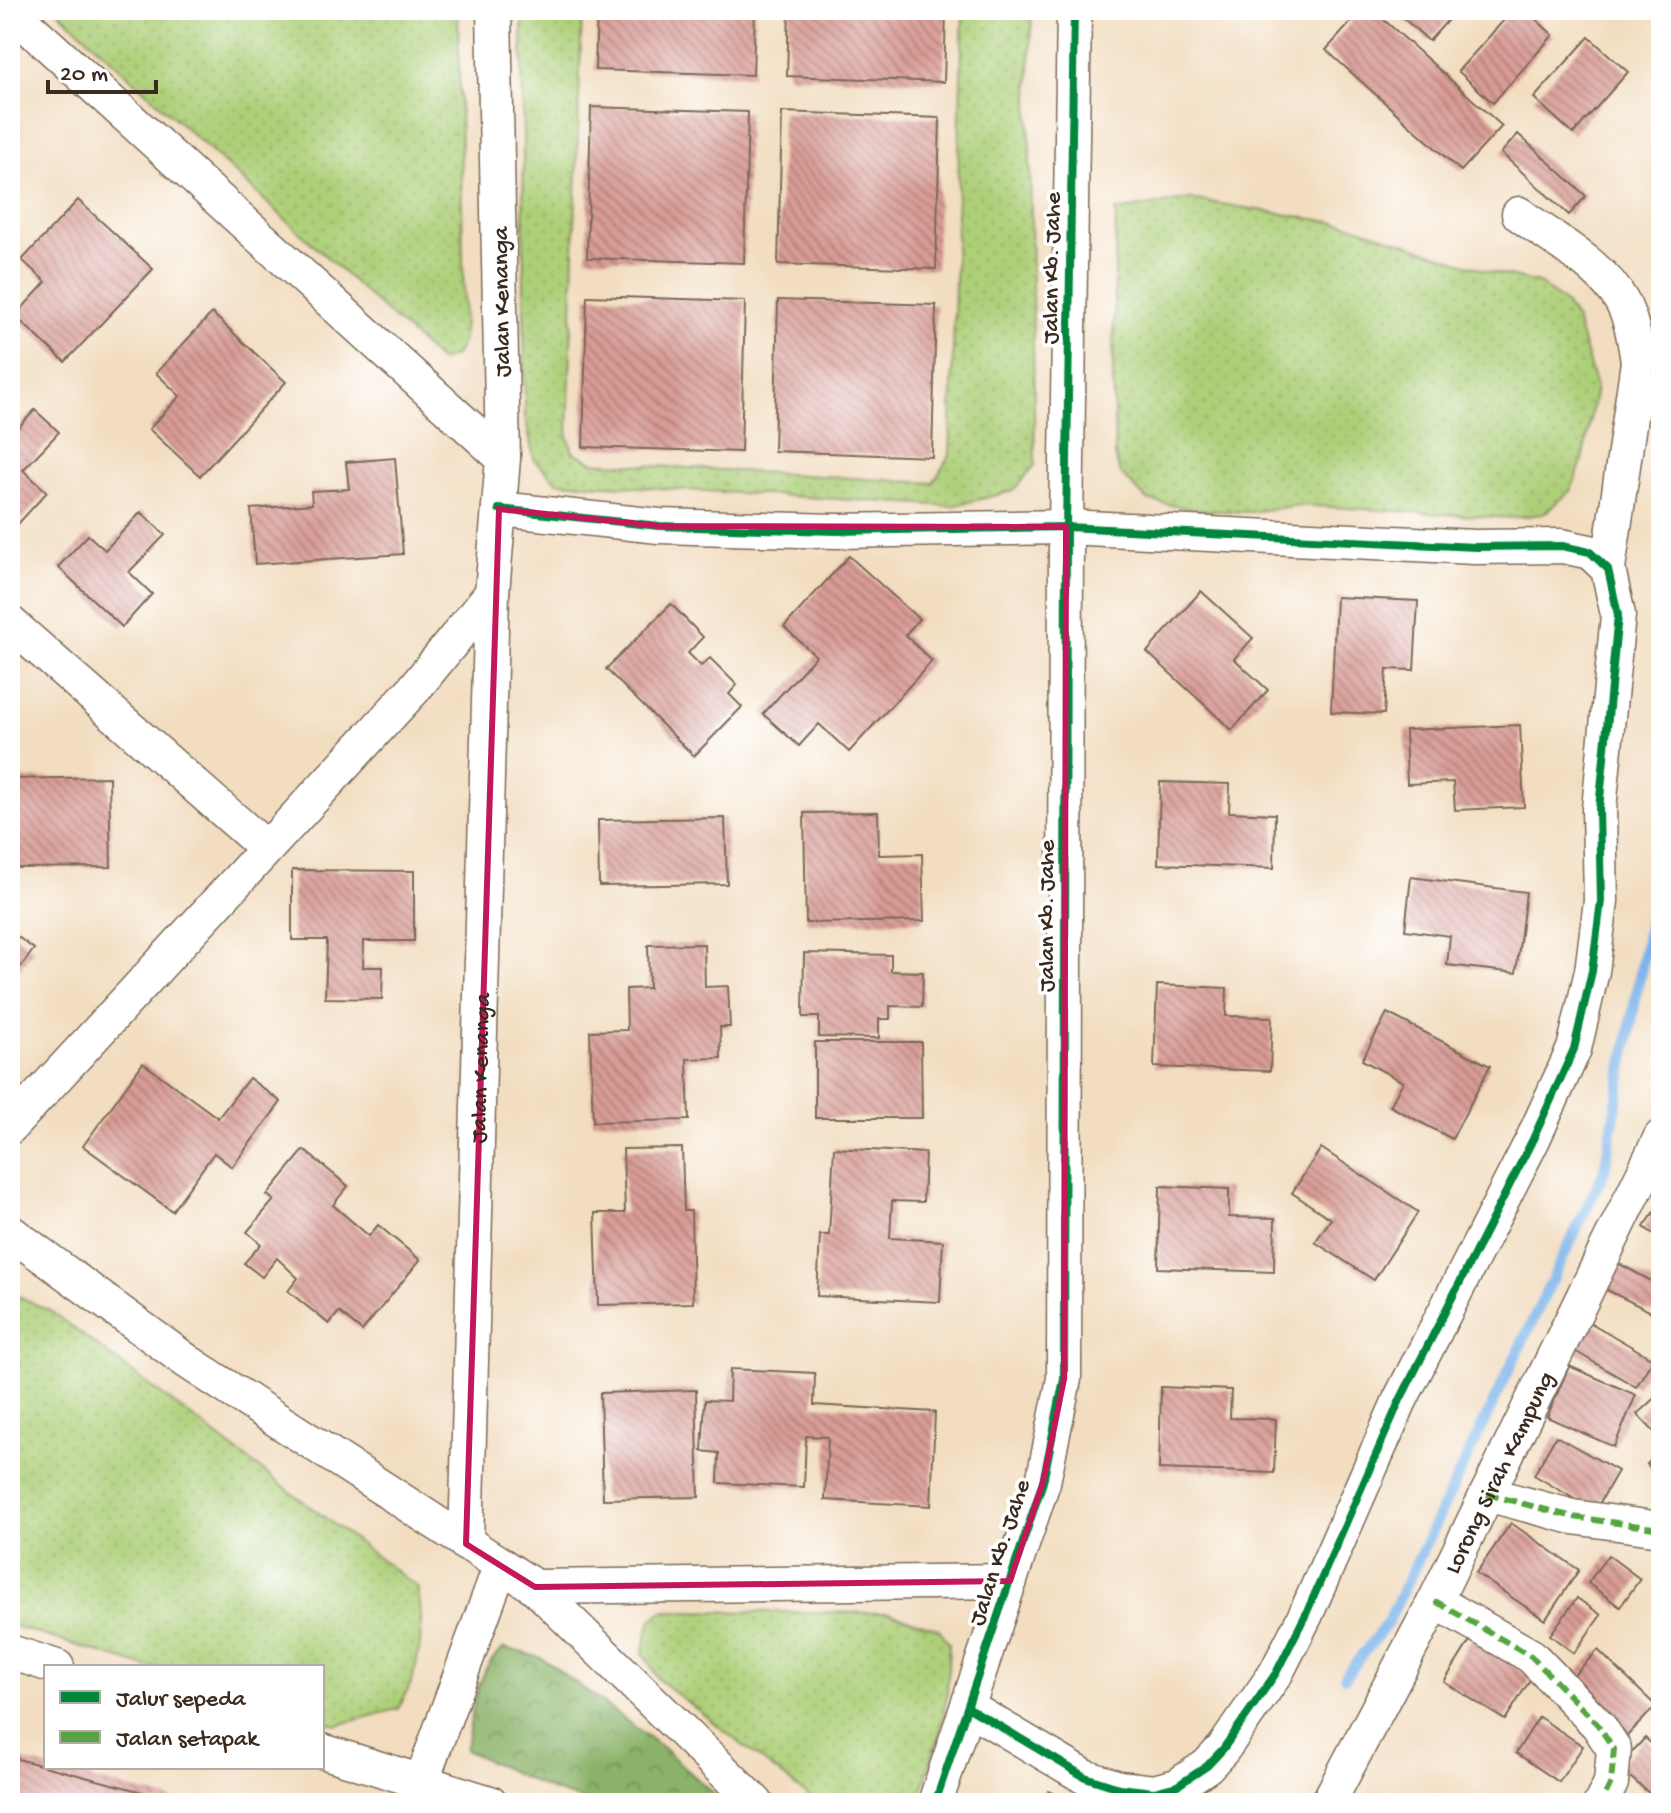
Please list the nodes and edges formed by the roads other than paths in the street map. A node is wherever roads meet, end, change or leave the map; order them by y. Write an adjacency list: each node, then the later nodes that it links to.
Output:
1 (10, 10): 5 (street)
2 (494, 10): 5 (street, Jalan Kenanga)
3 (1074, 10): 7 (street, Jalan Kb. Jahe)
4 (1519, 214): 8 (street)
5 (503, 458): 6 (street, Jalan Kenanga)
6 (499, 509): 7 (street); 9 (street, Jalan Kenanga)
7 (1066, 527): 8 (street); 19 (street, Jalan Kb. Jahe)
8 (1608, 569): 24 (street)
9 (492, 593): 11 (street); 17 (street, Jalan Kenanga)
10 (10, 623): 11 (street)
11 (265, 847): 12 (street)
12 (10, 1127)
13 (1661, 1137): 15 (street, Lorong Sirah Kampung)
14 (10, 1232): 17 (street)
15 (1487, 1494): 16 (street); 21 (street, Lorong Sirah Kampung)
16 (1661, 1529)
17 (466, 1544): 18 (street)
18 (500, 1567): 20 (street); 26 (street)
19 (1010, 1581): 20 (street); 24 (street, Jalan Kb. Jahe)
20 (535, 1587): 28 (street)
21 (1435, 1601): 30 (street, Lorong Sirah Kampung); 31 (street)
22 (10, 1652): 23 (street)
23 (51, 1665)
24 (969, 1708): 29 (street, Jalan Kb. Jahe)
25 (324, 1752): 26 (street)
26 (421, 1783): 27 (street)
27 (490, 1803)
28 (756, 1803)
29 (935, 1803)
30 (1328, 1803)
31 (1601, 1803)

